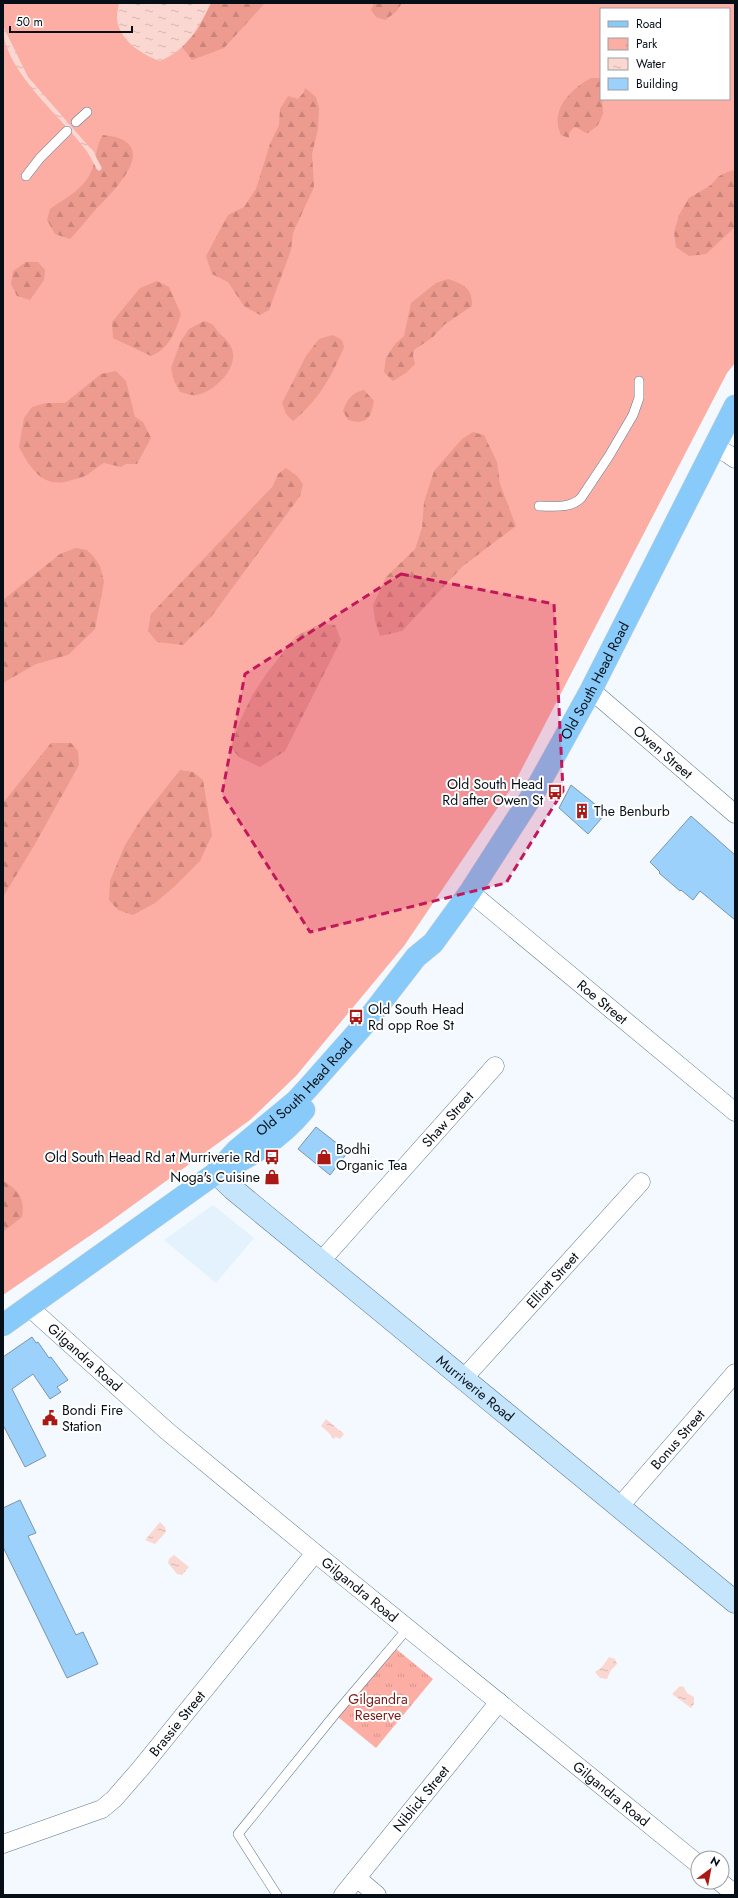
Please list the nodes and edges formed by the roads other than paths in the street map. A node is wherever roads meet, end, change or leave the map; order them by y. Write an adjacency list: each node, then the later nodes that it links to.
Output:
1 (87, 112): 2 (lane)
2 (76, 122)
3 (67, 131): 4 (lane)
4 (26, 176)
5 (639, 381): 9 (lane)
6 (735, 406): 7 (main road, Old South Head Road)
7 (716, 447): 8 (street); 10 (main road, Old South Head Road)
8 (735, 460)
9 (539, 506)
10 (591, 690): 11 (street, Owen Street); 12 (main road, Old South Head Road)
11 (735, 814)
12 (470, 892): 14 (street, Roe Street); 15 (main road, Old South Head Road)
13 (495, 1066): 17 (street, Shaw Street)
14 (735, 1112)
15 (216, 1173): 17 (street, Murriverie Road); 18 (main road, Old South Head Road)
16 (641, 1182): 21 (street, Elliott Street)
17 (321, 1261): 21 (street, Murriverie Road)
18 (29, 1307): 19 (main road, Old South Head Road); 23 (street, Gilgandra Road)
19 (3, 1324)
20 (735, 1373): 22 (street, Bonus Street)
21 (464, 1378): 22 (street, Murriverie Road)
22 (620, 1506): 24 (street, Murriverie Road)
23 (315, 1553): 25 (street, Gilgandra Road); 27 (street, Brassie Street)
24 (735, 1602)
25 (408, 1628): 26 (street, Gilgandra Road); 30 (lane)
26 (499, 1702): 28 (street, Gilgandra Road); 29 (street, Niblick Street)
27 (3, 1844)
28 (690, 1857)
29 (357, 1878): 31 (street, Niblick Street); 32 (street)
30 (277, 1895)
31 (343, 1895)
32 (377, 1895)

